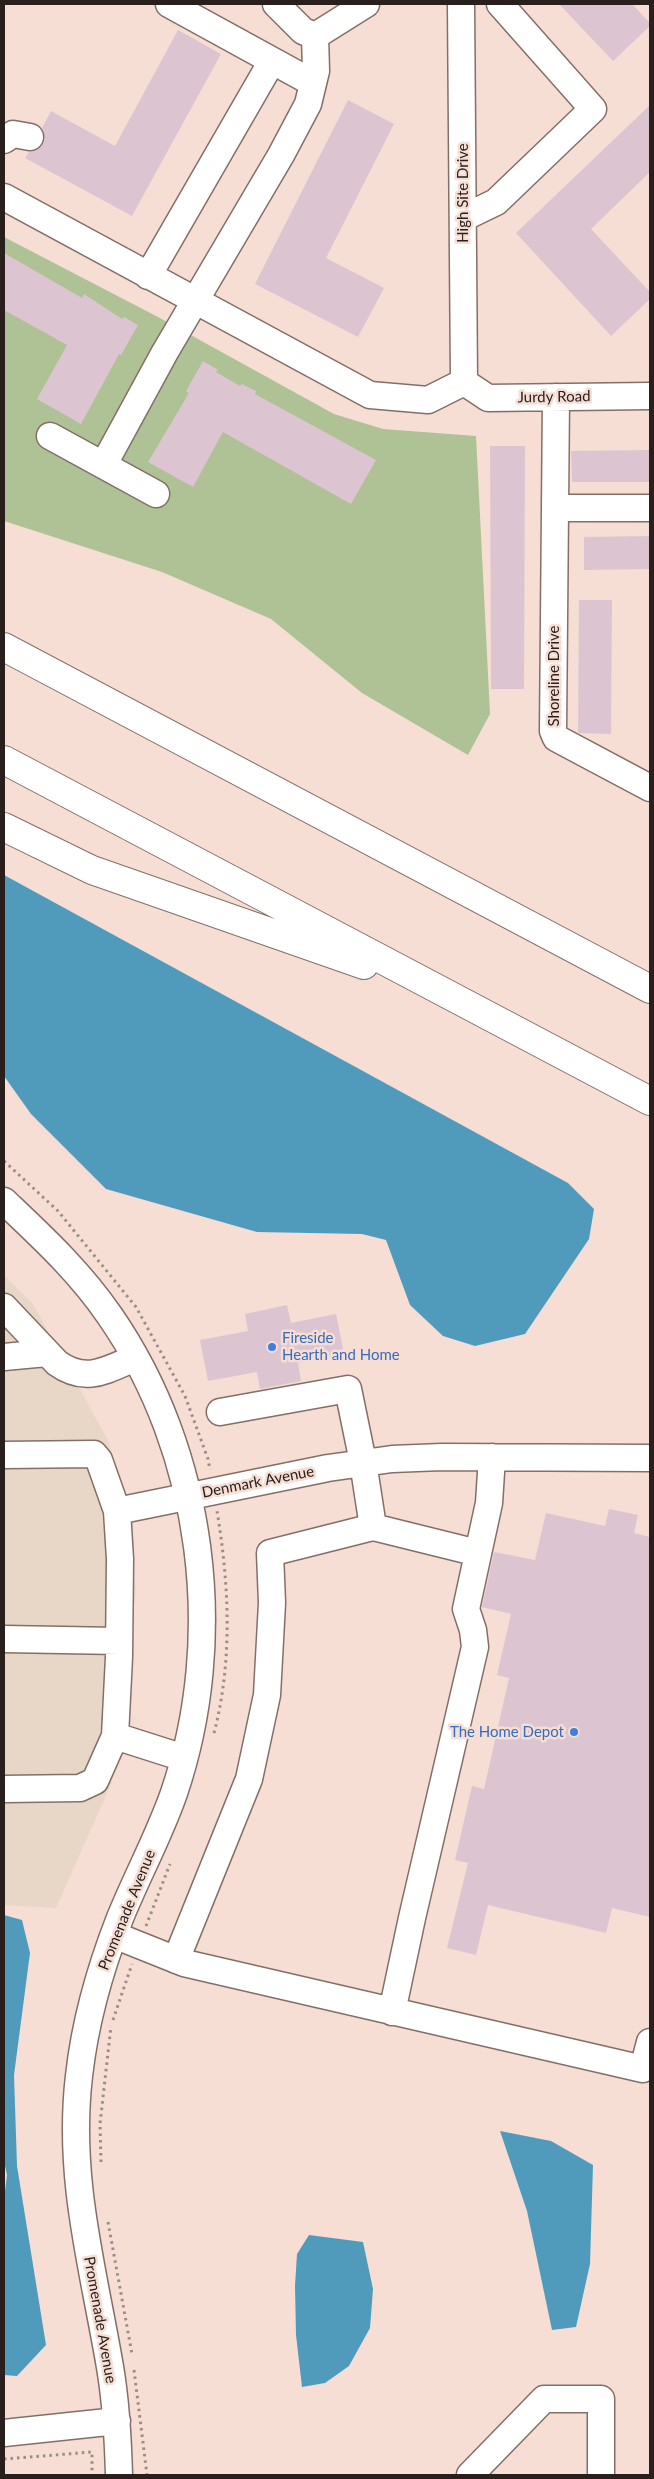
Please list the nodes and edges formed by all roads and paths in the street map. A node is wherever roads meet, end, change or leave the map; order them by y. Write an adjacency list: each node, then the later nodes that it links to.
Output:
1 (168, 4): 7 (street)
2 (276, 4): 6 (street)
3 (366, 4): 6 (street)
4 (461, 4): 12 (street, High Site Drive)
5 (500, 4): 12 (street)
6 (315, 36): 8 (street)
7 (272, 61): 8 (street); 13 (street)
8 (313, 83): 14 (street)
9 (30, 137): 10 (street)
10 (4, 140)
11 (4, 198): 13 (street)
12 (463, 218): 15 (street, High Site Drive)
13 (148, 276): 14 (street)
14 (194, 302): 15 (street); 19 (street)
15 (464, 382): 17 (street, Jurdy Road)
16 (650, 396): 17 (street, Jurdy Road)
17 (556, 397): 21 (street, Shoreline Drive)
18 (50, 436): 19 (street)
19 (104, 464): 20 (street)
20 (156, 494)
21 (555, 508): 22 (street); 25 (street, Shoreline Drive)
22 (650, 508)
23 (4, 647): 27 (highway)
24 (4, 760): 28 (highway)
25 (650, 788)
26 (4, 828): 28 (highway)
27 (650, 989)
28 (450, 996): 29 (highway)
29 (650, 1101)
30 (4, 1201): 34 (street, Denmark Avenue)
31 (4, 1307): 32 (street)
32 (47, 1353): 33 (street); 34 (street)
33 (4, 1357)
34 (135, 1358): 40 (street, Denmark Avenue)
35 (220, 1412): 39 (street)
36 (4, 1456): 41 (street)
37 (492, 1457): 38 (street, Denmark Avenue); 39 (street, Denmark Avenue); 43 (street)
38 (650, 1458)
39 (363, 1462): 40 (street, Denmark Avenue); 42 (street)
40 (189, 1496): 41 (street); 47 (street, Promenade Avenue)
41 (117, 1511): 45 (street)
42 (374, 1527): 43 (street); 50 (street)
43 (478, 1553): 51 (street)
44 (4, 1640): 45 (street)
45 (119, 1641): 46 (street)
46 (115, 1736): 47 (street); 48 (street)
47 (184, 1758): 49 (street, Promenade Avenue)
48 (4, 1789)
49 (114, 1935): 50 (street); 53 (street, Promenade Avenue)
50 (176, 1960): 51 (street)
51 (392, 2012): 52 (street)
52 (650, 2042)
53 (117, 2422): 54 (street); 57 (street, Promenade Avenue)
54 (4, 2433)
55 (4, 2459): 56 (path)
56 (92, 2475)
57 (119, 2475)
58 (470, 2475): 59 (street)
59 (601, 2475)

